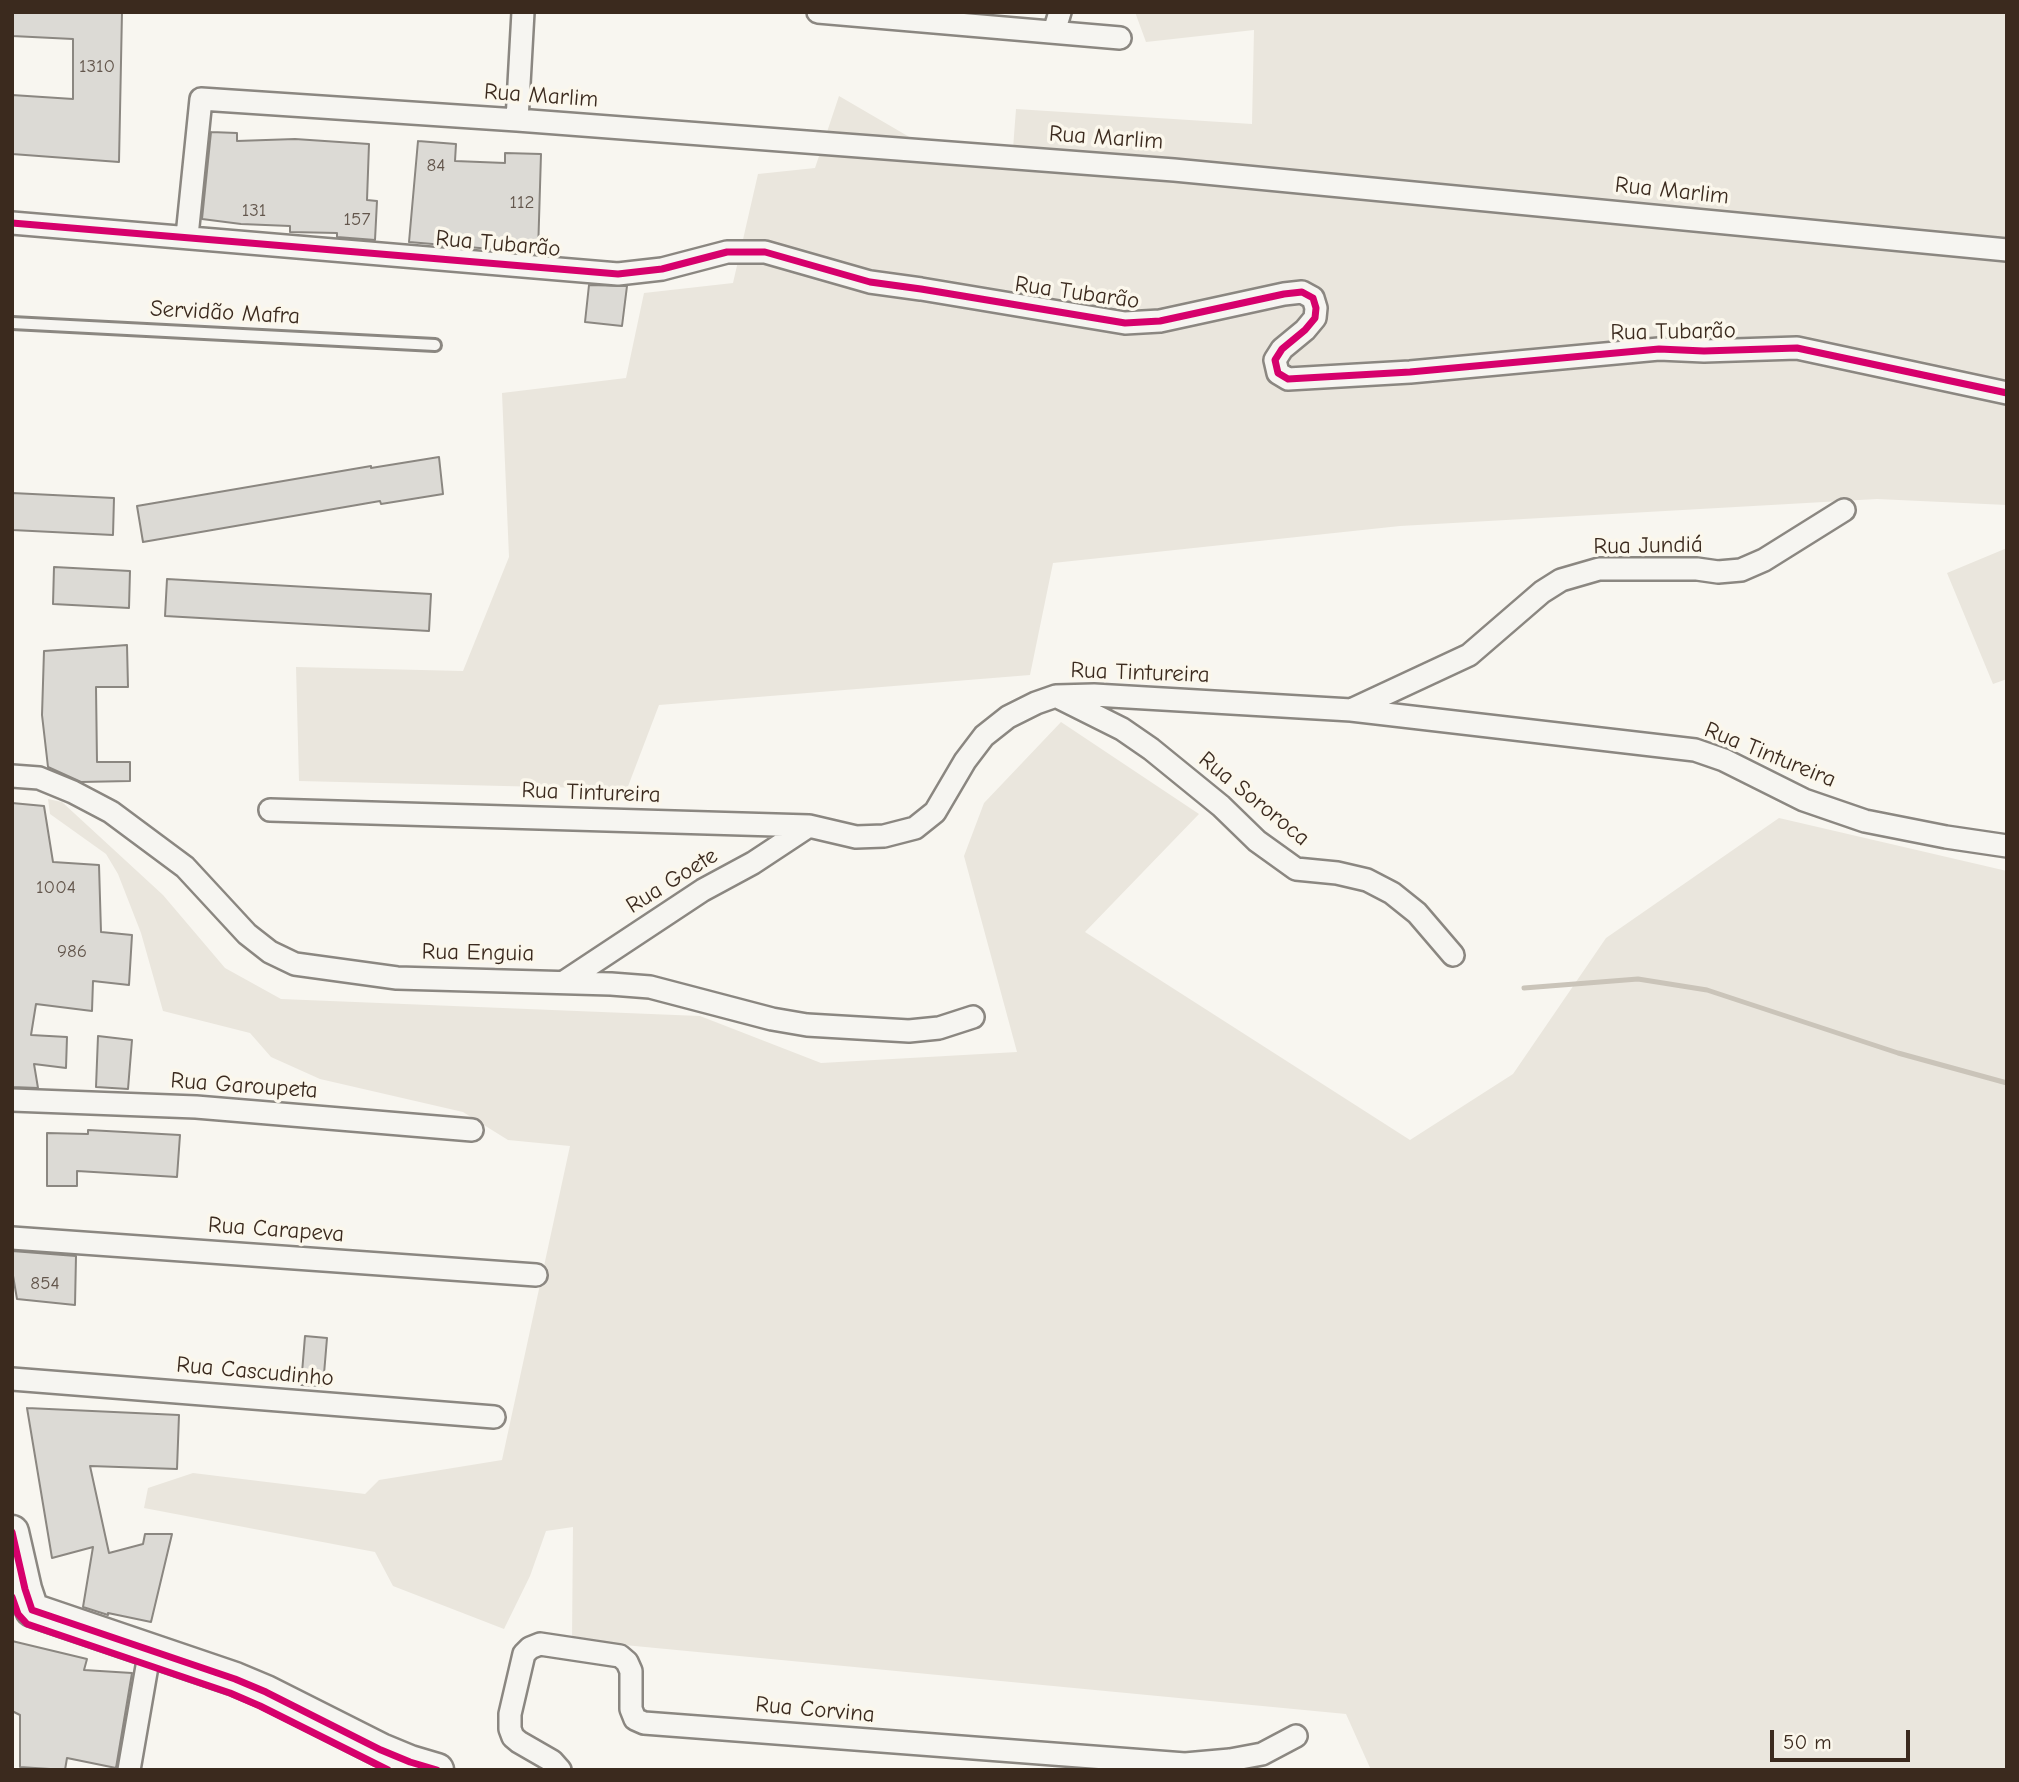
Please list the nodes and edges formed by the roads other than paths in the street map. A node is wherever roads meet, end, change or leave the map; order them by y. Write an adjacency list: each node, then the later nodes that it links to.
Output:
1 (523, 12): 5 (street)
2 (818, 12): 3 (street)
3 (1057, 22): 4 (street)
4 (1120, 38)
5 (517, 120): 7 (street, Rua Marlim); 8 (street, Rua Marlim)
6 (12, 223): 7 (street, Rua Tubarão)
7 (187, 236): 11 (street, Rua Tubarão)
8 (2007, 250)
9 (12, 323): 10 (lane, Servidão Mafra)
10 (435, 345)
11 (2007, 393)
12 (1844, 510): 14 (street, Rua Jundiá)
13 (1056, 696): 14 (street, Rua Tintureira); 17 (street, Rua Tintureira); 19 (street, Rua Sororoca)
14 (1351, 710): 18 (street, Rua Tintureira)
15 (12, 776): 20 (street, Rua Enguia)
16 (270, 810): 17 (street, Rua Tintureira)
17 (809, 826): 20 (street, Rua Goete)
18 (2007, 846)
19 (1452, 955)
20 (564, 982): 21 (street, Rua Enguia)
21 (973, 1017)
22 (12, 1100): 23 (street, Rua Garoupeta)
23 (472, 1130)
24 (12, 1238): 25 (street, Rua Carapeva)
25 (536, 1275)
26 (12, 1379): 27 (street, Rua Cascudinho)
27 (494, 1418)
28 (12, 1532): 29 (main road)
29 (22, 1606): 30 (main road)
30 (150, 1649): 32 (street); 33 (main road)
31 (1296, 1736): 34 (street, Rua Corvina)
32 (129, 1770)
33 (437, 1770)
34 (560, 1770)

